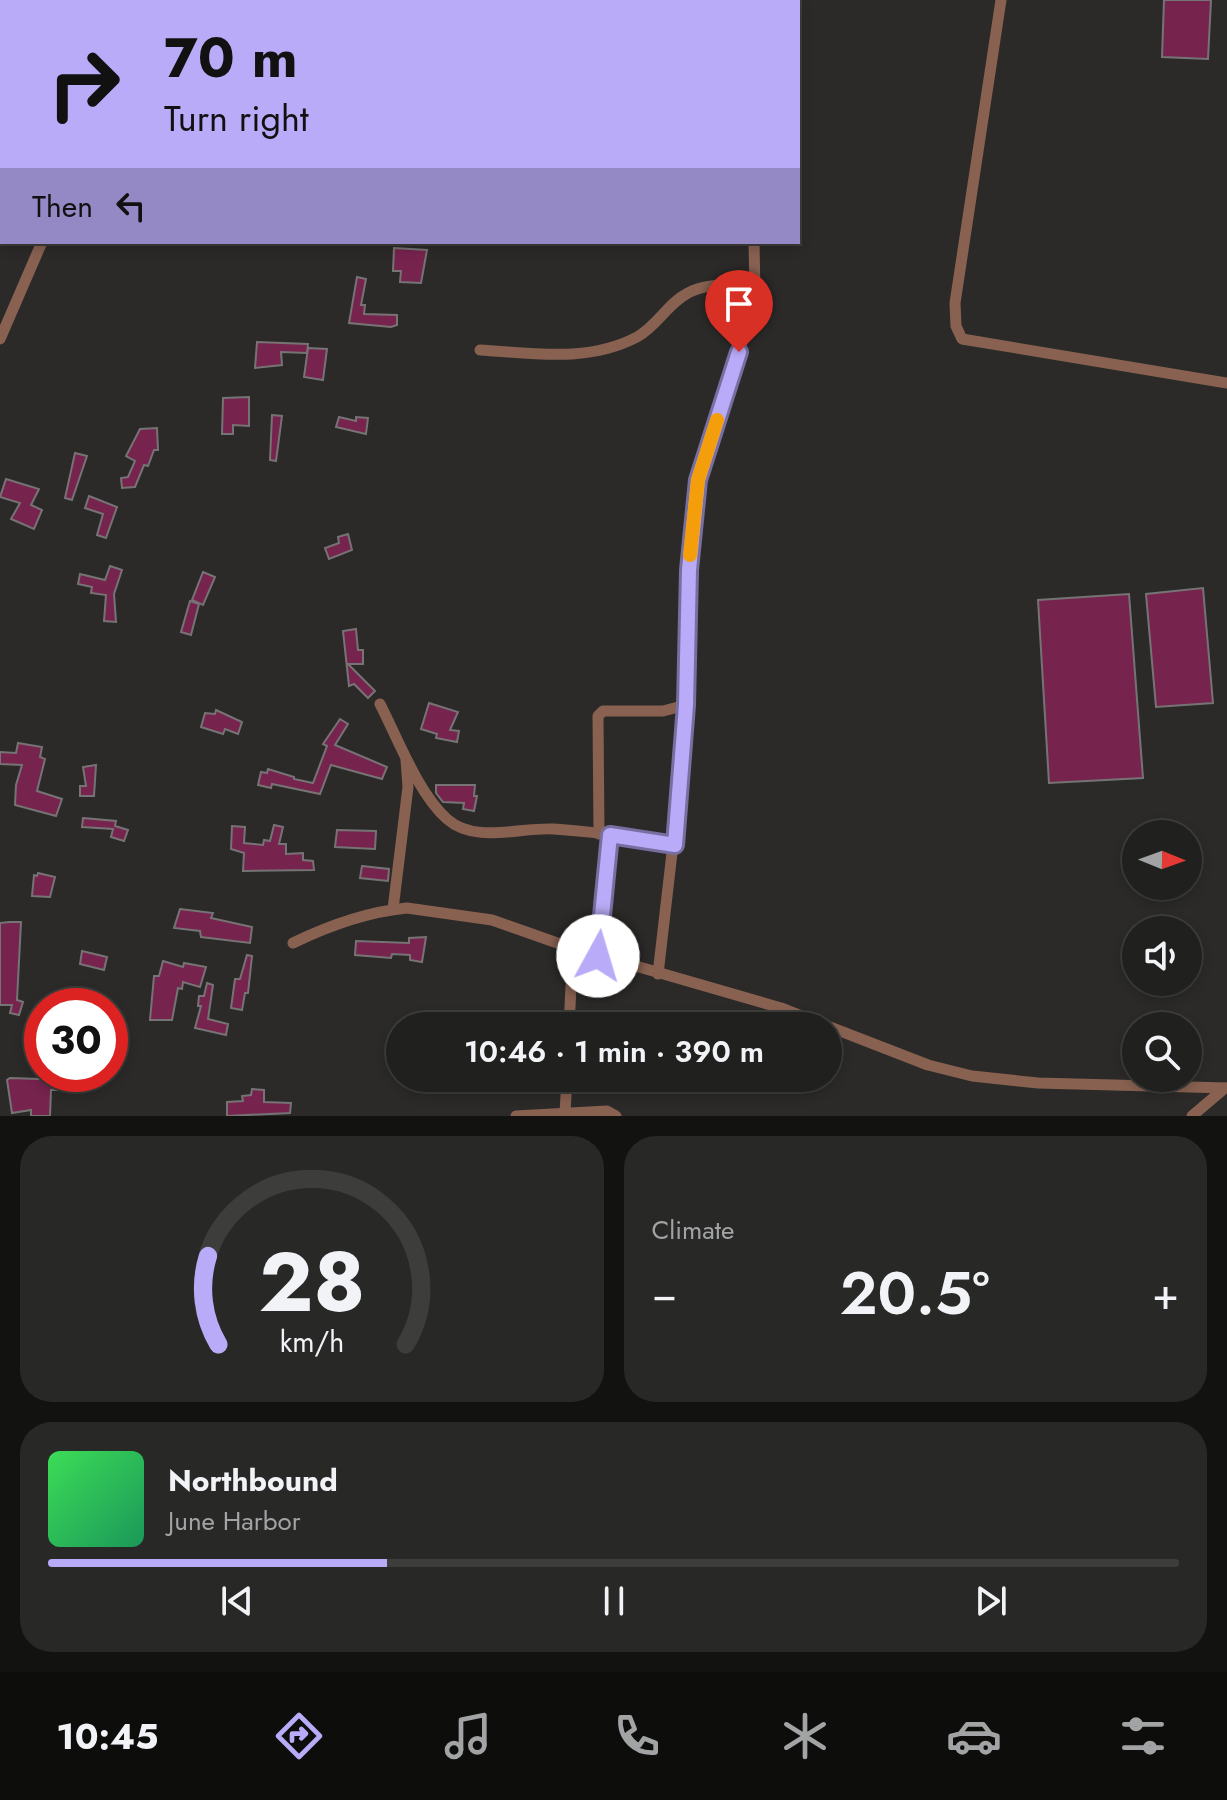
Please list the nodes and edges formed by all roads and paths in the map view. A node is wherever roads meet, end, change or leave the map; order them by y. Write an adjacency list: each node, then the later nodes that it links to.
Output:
1 (1001, 0): 7 (street)
2 (41, 244): 5 (street)
3 (754, 244): 4 (street)
4 (755, 283): 6 (street); 9 (street)
5 (0, 339)
6 (480, 350)
7 (1227, 383)
8 (380, 704): 10 (street)
9 (686, 705): 11 (street); 12 (street)
10 (405, 752): 11 (street); 13 (street)
11 (605, 834): 12 (street); 16 (street)
12 (675, 845): 17 (street)
13 (393, 909): 14 (street); 15 (street)
14 (293, 943)
15 (573, 948): 16 (street); 18 (street)
16 (598, 956): 17 (street)
17 (658, 974): 19 (street)
18 (570, 1012)
19 (1226, 1088): 24 (street)
20 (566, 1092): 21 (street)
21 (565, 1113): 22 (street); 23 (street)
22 (516, 1116)
23 (616, 1116)
24 (1192, 1116)

